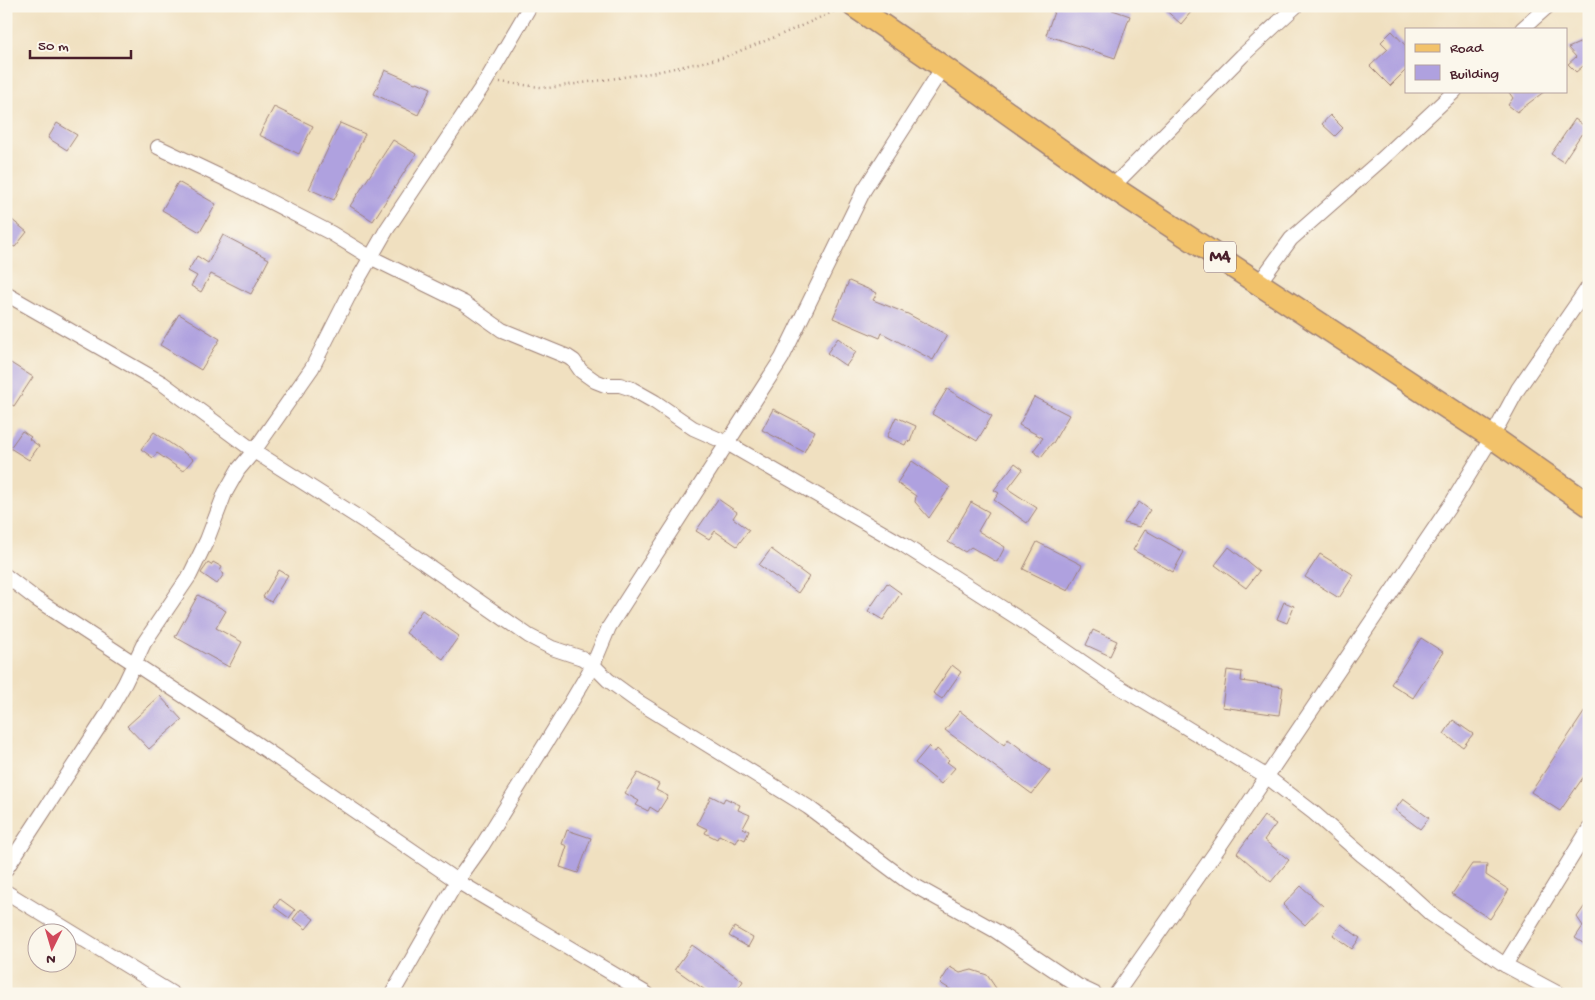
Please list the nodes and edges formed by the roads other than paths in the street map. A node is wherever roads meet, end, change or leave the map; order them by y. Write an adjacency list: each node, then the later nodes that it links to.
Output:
1 (530, 6): 10 (street)
2 (854, 6): 6 (main road, M4)
3 (1296, 6): 9 (street)
4 (1548, 6): 5 (street)
5 (1523, 28)
6 (943, 67): 9 (main road, M4); 15 (street)
7 (1454, 92): 11 (street)
8 (158, 147): 10 (street)
9 (1112, 187): 11 (main road, M4)
10 (370, 256): 15 (street); 16 (street)
11 (1259, 283): 14 (main road, M4)
12 (1589, 286): 14 (street)
13 (6, 294): 16 (street)
14 (1492, 437): 17 (main road, M4); 21 (street)
15 (727, 443): 20 (street); 21 (street)
16 (254, 451): 19 (street); 20 (street)
17 (1589, 505)
18 (6, 576): 19 (street)
19 (134, 664): 23 (street); 24 (street)
20 (593, 665): 24 (street); 30 (street)
21 (1266, 776): 26 (street); 31 (street)
22 (1589, 830): 26 (street)
23 (6, 869)
24 (457, 880): 28 (street); 29 (street)
25 (6, 892): 27 (street)
26 (1505, 965): 32 (street)
27 (173, 994)
28 (392, 994)
29 (647, 994)
30 (1095, 994)
31 (1116, 994)
32 (1559, 994)

